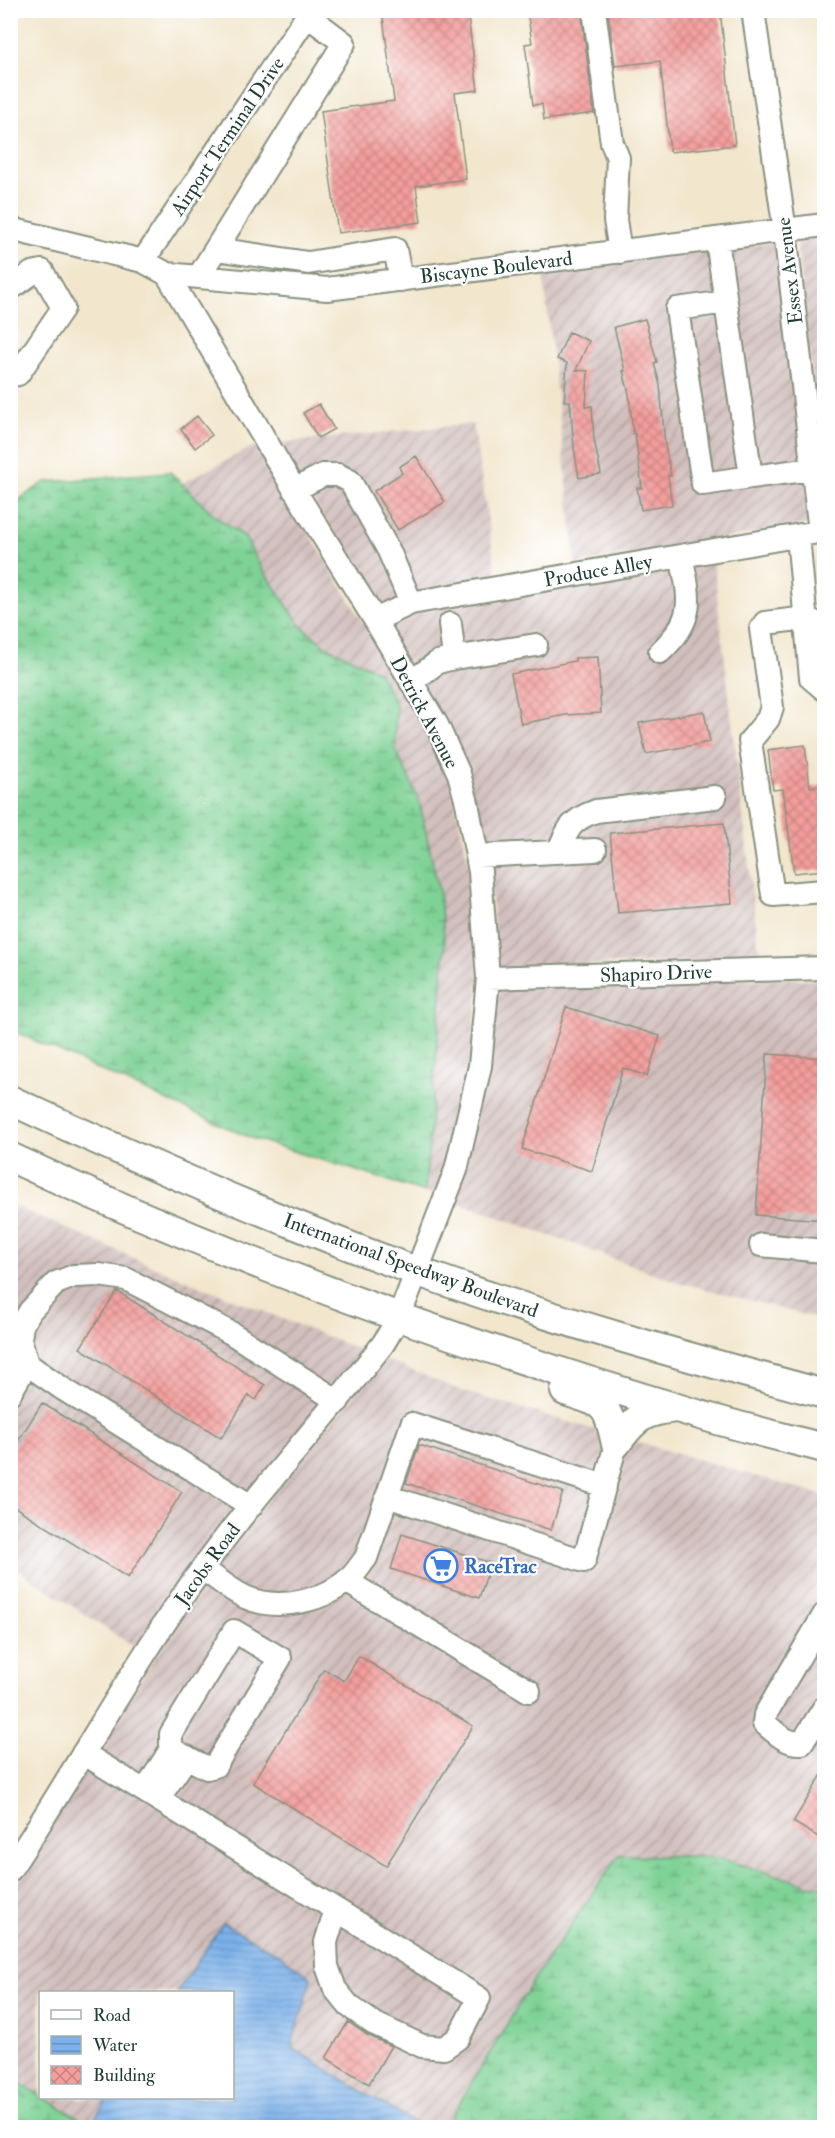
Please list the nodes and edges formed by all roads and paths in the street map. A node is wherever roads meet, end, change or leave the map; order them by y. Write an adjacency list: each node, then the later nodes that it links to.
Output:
1 (594, 10): 10 (street)
2 (753, 10): 6 (street, Essex Avenue)
3 (310, 13): 9 (street); 11 (street, Airport Terminal Drive)
4 (825, 225): 6 (street, Biscayne Boulevard)
5 (10, 229): 8 (street)
6 (785, 231): 7 (street, Biscayne Boulevard); 19 (street, Essex Avenue)
7 (717, 240): 10 (street, Biscayne Boulevard); 17 (street)
8 (53, 241): 11 (street); 12 (street)
9 (216, 249): 14 (street); 15 (street)
10 (620, 252): 15 (street, Biscayne Boulevard)
11 (143, 261): 13 (street)
12 (42, 272): 16 (street); 18 (street)
13 (168, 274): 14 (street, Biscayne Boulevard); 21 (street, Detrick Avenue)
14 (199, 276): 15 (street, Biscayne Boulevard)
15 (401, 280)
16 (10, 289)
17 (726, 302): 20 (street); 20 (street)
18 (10, 375)
19 (813, 469): 20 (street); 22 (street, Essex Avenue)
20 (751, 477)
21 (294, 490): 25 (street); 26 (street, Detrick Avenue)
22 (822, 532): 23 (street, Produce Alley)
23 (798, 536): 24 (street, Produce Alley); 27 (street)
24 (681, 556): 25 (street, Produce Alley); 30 (street)
25 (411, 603): 26 (street, Produce Alley)
26 (375, 620): 32 (street, Detrick Avenue)
27 (816, 623): 33 (street); 38 (street)
28 (450, 624): 31 (street)
29 (536, 645): 31 (street)
30 (660, 652)
31 (454, 658): 32 (street)
32 (411, 682): 37 (street, Detrick Avenue)
33 (825, 688)
34 (715, 797): 36 (street)
35 (595, 850): 36 (street)
36 (558, 852): 37 (street)
37 (477, 856): 40 (street, Detrick Avenue)
38 (825, 891)
39 (825, 968): 40 (street, Shapiro Drive)
40 (488, 978): 45 (street, Detrick Avenue)
41 (10, 1100): 45 (main road, International Speedway Boulevard)
42 (10, 1157): 46 (main road)
43 (762, 1245): 44 (street)
44 (825, 1251)
45 (417, 1271): 46 (street, Jacobs Road); 50 (main road, International Speedway Boulevard)
46 (399, 1317): 47 (main road); 51 (street, Jacobs Road)
47 (455, 1336): 52 (main road); 53 (main road)
48 (27, 1364): 49 (street); 51 (street); 57 (street)
49 (10, 1393)
50 (825, 1394)
51 (338, 1401): 57 (street, Jacobs Road)
52 (676, 1407): 53 (main road); 54 (main road)
53 (616, 1444): 55 (street)
54 (825, 1448)
55 (605, 1486): 56 (street); 56 (street)
56 (387, 1496): 59 (street)
57 (251, 1506): 58 (street, Jacobs Road)
58 (203, 1569): 59 (street); 63 (street, Jacobs Road)
59 (346, 1581): 61 (street)
60 (825, 1615): 62 (street)
61 (529, 1691)
62 (825, 1708)
63 (83, 1753): 65 (street); 66 (street, Jacobs Road)
64 (179, 1753): 64 (street); 65 (street)
65 (151, 1795): 67 (street)
66 (10, 1869)
67 (336, 1910): 67 (street)

